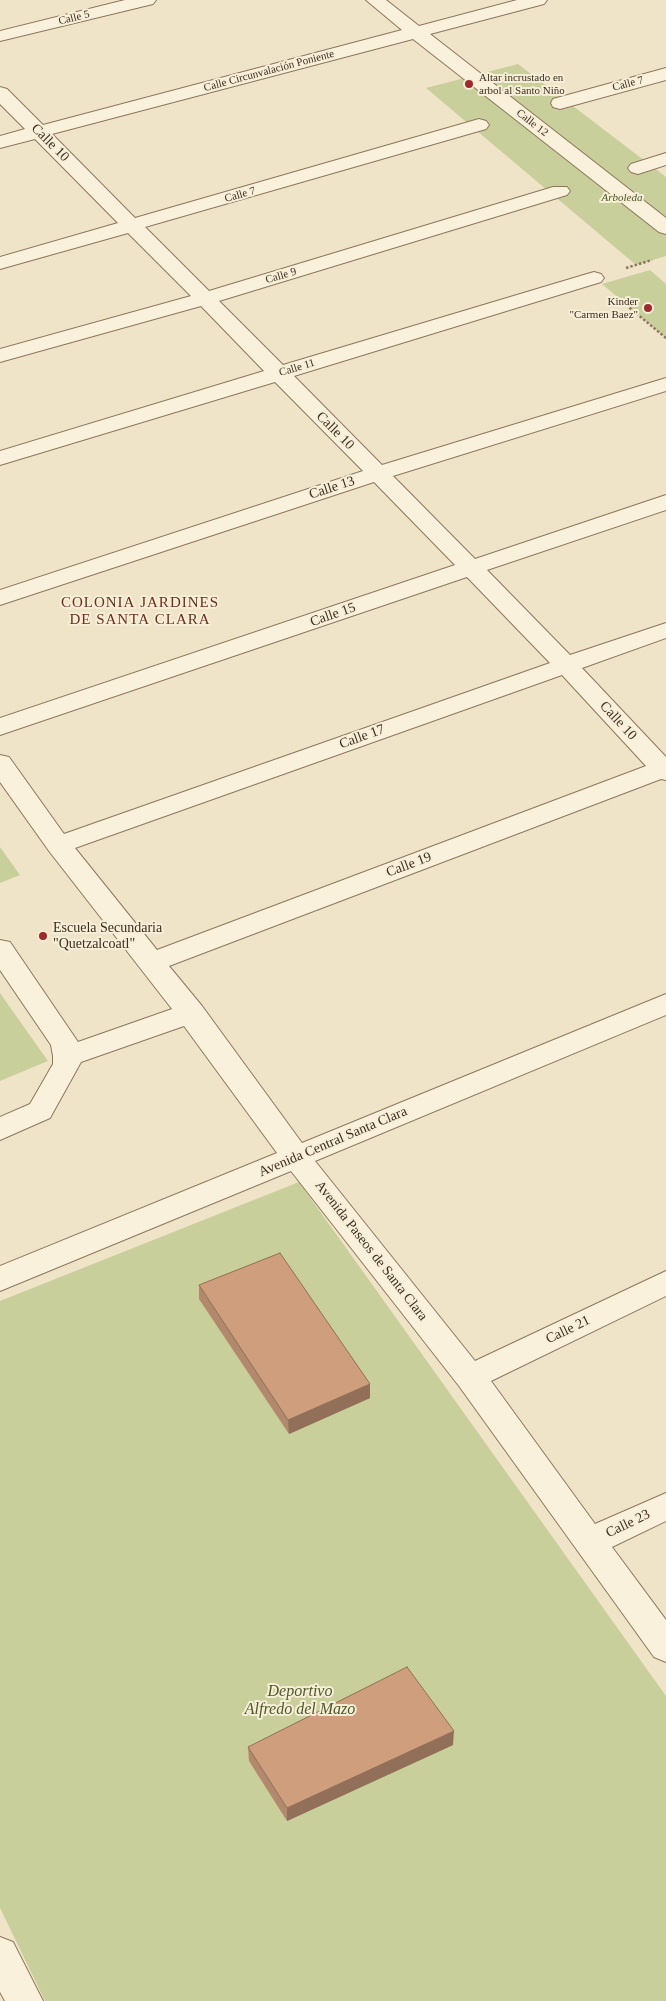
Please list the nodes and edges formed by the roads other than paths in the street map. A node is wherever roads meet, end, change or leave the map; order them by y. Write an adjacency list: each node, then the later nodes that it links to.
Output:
1 (147, 0): 5 (street, Calle 5)
2 (375, 0): 4 (street, Calle 12)
3 (538, 0): 4 (street, Calle Circunvalación Poniente)
4 (415, 33): 10 (street, Calle Circunvalación Poniente); 16 (street, Calle 12)
5 (0, 36)
6 (666, 74): 8 (street, Calle 7)
7 (0, 93): 10 (street, Calle 10)
8 (560, 103)
9 (479, 126): 15 (street, Calle 7)
10 (38, 132): 11 (street, Calle Circunvalación Poniente); 15 (street, Calle 10)
11 (0, 142)
12 (666, 159): 13 (street)
13 (638, 168)
14 (560, 190): 19 (street, Calle 9)
15 (133, 226): 17 (street, Calle 7); 19 (street, Calle 10)
16 (666, 228)
17 (0, 263)
18 (594, 278): 21 (street, Calle 11)
19 (204, 299): 20 (street, Calle 9); 21 (street, Calle 10)
20 (0, 356)
21 (278, 374): 23 (street, Calle 11); 24 (street, Calle 10)
22 (666, 384): 24 (street, Calle 13)
23 (0, 458)
24 (378, 473): 26 (street, Calle 10); 27 (street, Calle 13)
25 (666, 502): 26 (street, Calle 15)
26 (470, 569): 29 (street, Calle 10); 30 (street, Calle 15)
27 (0, 598)
28 (666, 630): 29 (street, Calle 17)
29 (566, 665): 32 (street, Calle 10); 33 (street, Calle 17)
30 (0, 727)
31 (0, 763): 33 (street, Avenida Paseos de Santa Clara)
32 (665, 770): 35 (street, Calle 19)
33 (58, 845): 35 (street, Avenida Paseos de Santa Clara)
34 (0, 949): 38 (street)
35 (152, 962): 37 (street, Avenida Paseos de Santa Clara)
36 (666, 1004): 40 (street, Avenida Central Santa Clara)
37 (192, 1013): 38 (street); 40 (street, Avenida Paseos de Santa Clara)
38 (67, 1056): 39 (street)
39 (0, 1130)
40 (297, 1158): 41 (street, Avenida Central Santa Clara); 43 (street, Avenida Paseos de Santa Clara)
41 (0, 1279)
42 (666, 1283): 43 (street, Calle 21)
43 (470, 1377): 45 (street, Avenida Paseos de Santa Clara)
44 (666, 1506): 45 (street, Calle 23)
45 (590, 1542): 46 (street, Avenida Paseos de Santa Clara)
46 (666, 1647)
47 (0, 1954): 48 (street)
48 (24, 2001)

